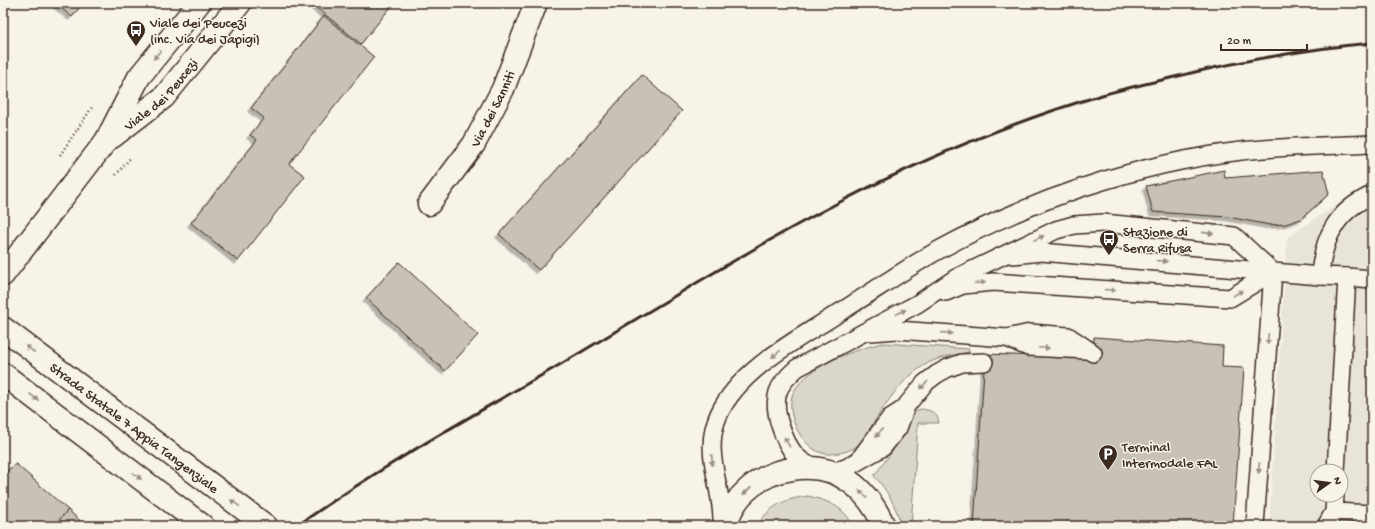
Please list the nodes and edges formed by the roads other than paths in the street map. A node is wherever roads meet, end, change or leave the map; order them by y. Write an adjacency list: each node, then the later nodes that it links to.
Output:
1 (199, 3): 4 (main road, Viale dei Peucezi, one-way to 4)
2 (240, 3): 4 (main road, Viale dei Peucezi)
3 (536, 3): 7 (main road, Via dei Sanniti)
4 (106, 141): 10 (main road, Viale dei Peucezi)
5 (1372, 144): 15 (lane)
6 (1372, 195): 11 (lane)
7 (429, 204)
8 (984, 263): 9 (lane, one-way to 9); 9 (lane, one-way to 9); 14 (lane)
9 (1273, 272): 11 (lane); 14 (lane, one-way to 9); 31 (lane, one-way to 31)
10 (3, 275)
11 (1320, 276): 12 (lane)
12 (1347, 277): 13 (lane); 22 (lane)
13 (1372, 279)
14 (917, 304): 17 (lane, one-way to 14)
15 (844, 310): 21 (lane); 29 (lane, one-way to 29)
16 (3, 328): 28 (main road, Strada Statale 7 Appia Tangenziale, one-way to 16)
17 (854, 338): 18 (lane, one-way to 18); 21 (lane)
18 (1091, 351)
19 (984, 362): 23 (lane, one-way to 23)
20 (3, 374): 27 (main road, one-way to 27)
21 (778, 392): 23 (lane, one-way to 21)
22 (1336, 463)
23 (822, 470): 29 (main road, one-way to 29); 30 (main road, one-way to 23)
24 (1333, 503): 26 (lane)
25 (1372, 514): 26 (lane)
26 (1330, 519)
27 (203, 526)
28 (266, 526)
29 (723, 526)
30 (884, 526)
31 (1255, 526)

